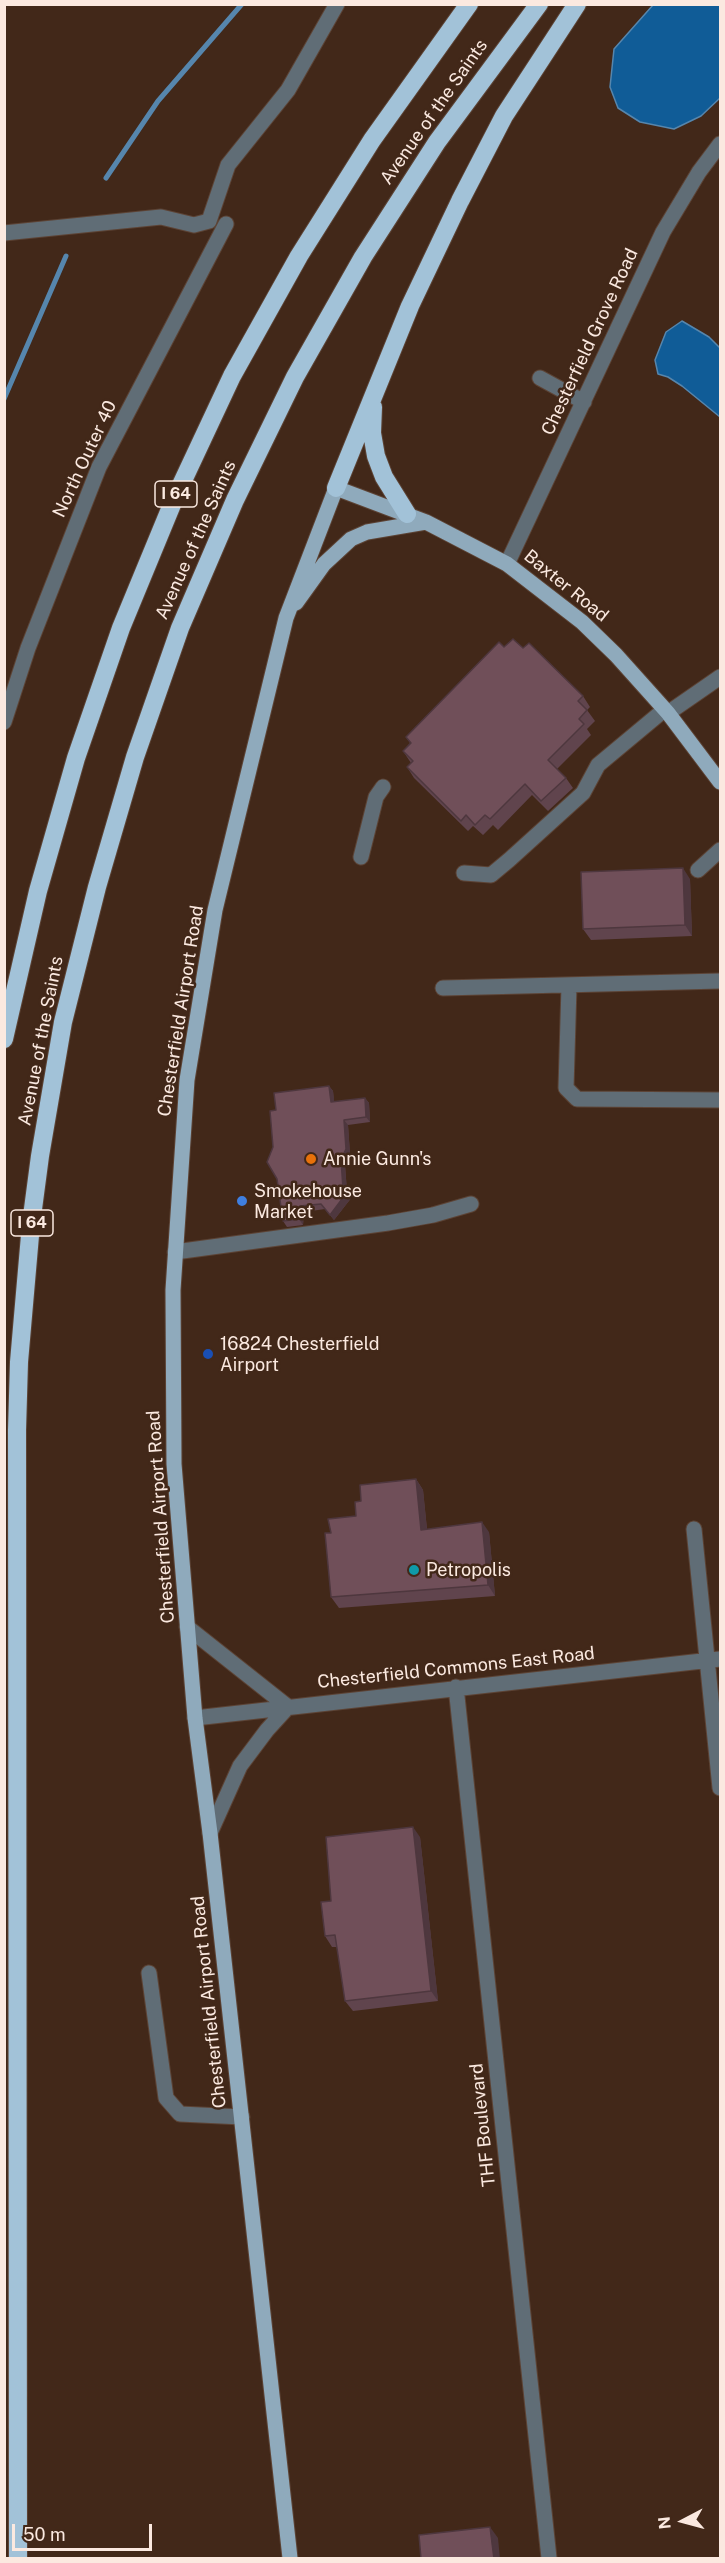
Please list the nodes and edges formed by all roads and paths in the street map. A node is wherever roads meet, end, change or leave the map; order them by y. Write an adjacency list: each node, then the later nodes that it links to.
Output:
1 (337, 4): 6 (street)
2 (469, 4): 30 (highway, Avenue of the Saints / I 64)
3 (539, 4): 44 (highway, Avenue of the Saints / I 64)
4 (577, 4): 11 (highway)
5 (720, 144): 12 (street, Chesterfield Grove Road)
6 (208, 220): 8 (street); 9 (street)
7 (226, 224): 9 (street, North Outer 40)
8 (4, 233)
9 (216, 243): 20 (street, North Outer 40)
10 (540, 378): 12 (street)
11 (374, 394): 13 (highway); 14 (highway)
12 (584, 402): 16 (street, Chesterfield Grove Road)
13 (336, 488): 14 (main road, Baxter Road); 17 (main road, Chesterfield Airport Road)
14 (407, 514): 15 (main road, Baxter Road)
15 (426, 522): 16 (main road, Baxter Road); 17 (main road)
16 (507, 564): 19 (main road, Baxter Road)
17 (286, 618): 33 (main road, Chesterfield Airport Road)
18 (720, 677): 19 (street)
19 (666, 712): 21 (main road, Baxter Road); 26 (street)
20 (4, 722)
21 (720, 782)
22 (383, 787): 24 (street)
23 (720, 850): 25 (street)
24 (361, 857)
25 (698, 870)
26 (464, 873)
27 (720, 981): 28 (street)
28 (569, 986): 29 (street); 31 (street)
29 (443, 988)
30 (4, 1039)
31 (720, 1100)
32 (471, 1204): 33 (street)
33 (175, 1252): 35 (main road, Chesterfield Airport Road)
34 (694, 1529): 36 (street)
35 (187, 1627): 38 (street); 39 (main road, Chesterfield Airport Road)
36 (714, 1660): 37 (street, Chesterfield Commons East Road); 40 (street)
37 (456, 1687): 38 (street, Chesterfield Commons East Road); 46 (street, THF Boulevard)
38 (288, 1707): 39 (street, Chesterfield Commons East Road); 41 (street)
39 (195, 1718): 41 (main road, Chesterfield Airport Road)
40 (720, 1788)
41 (210, 1833): 43 (main road, Chesterfield Airport Road)
42 (149, 1973): 43 (street)
43 (242, 2117): 45 (main road, Chesterfield Airport Road)
44 (18, 2559)
45 (290, 2559)
46 (549, 2559)

